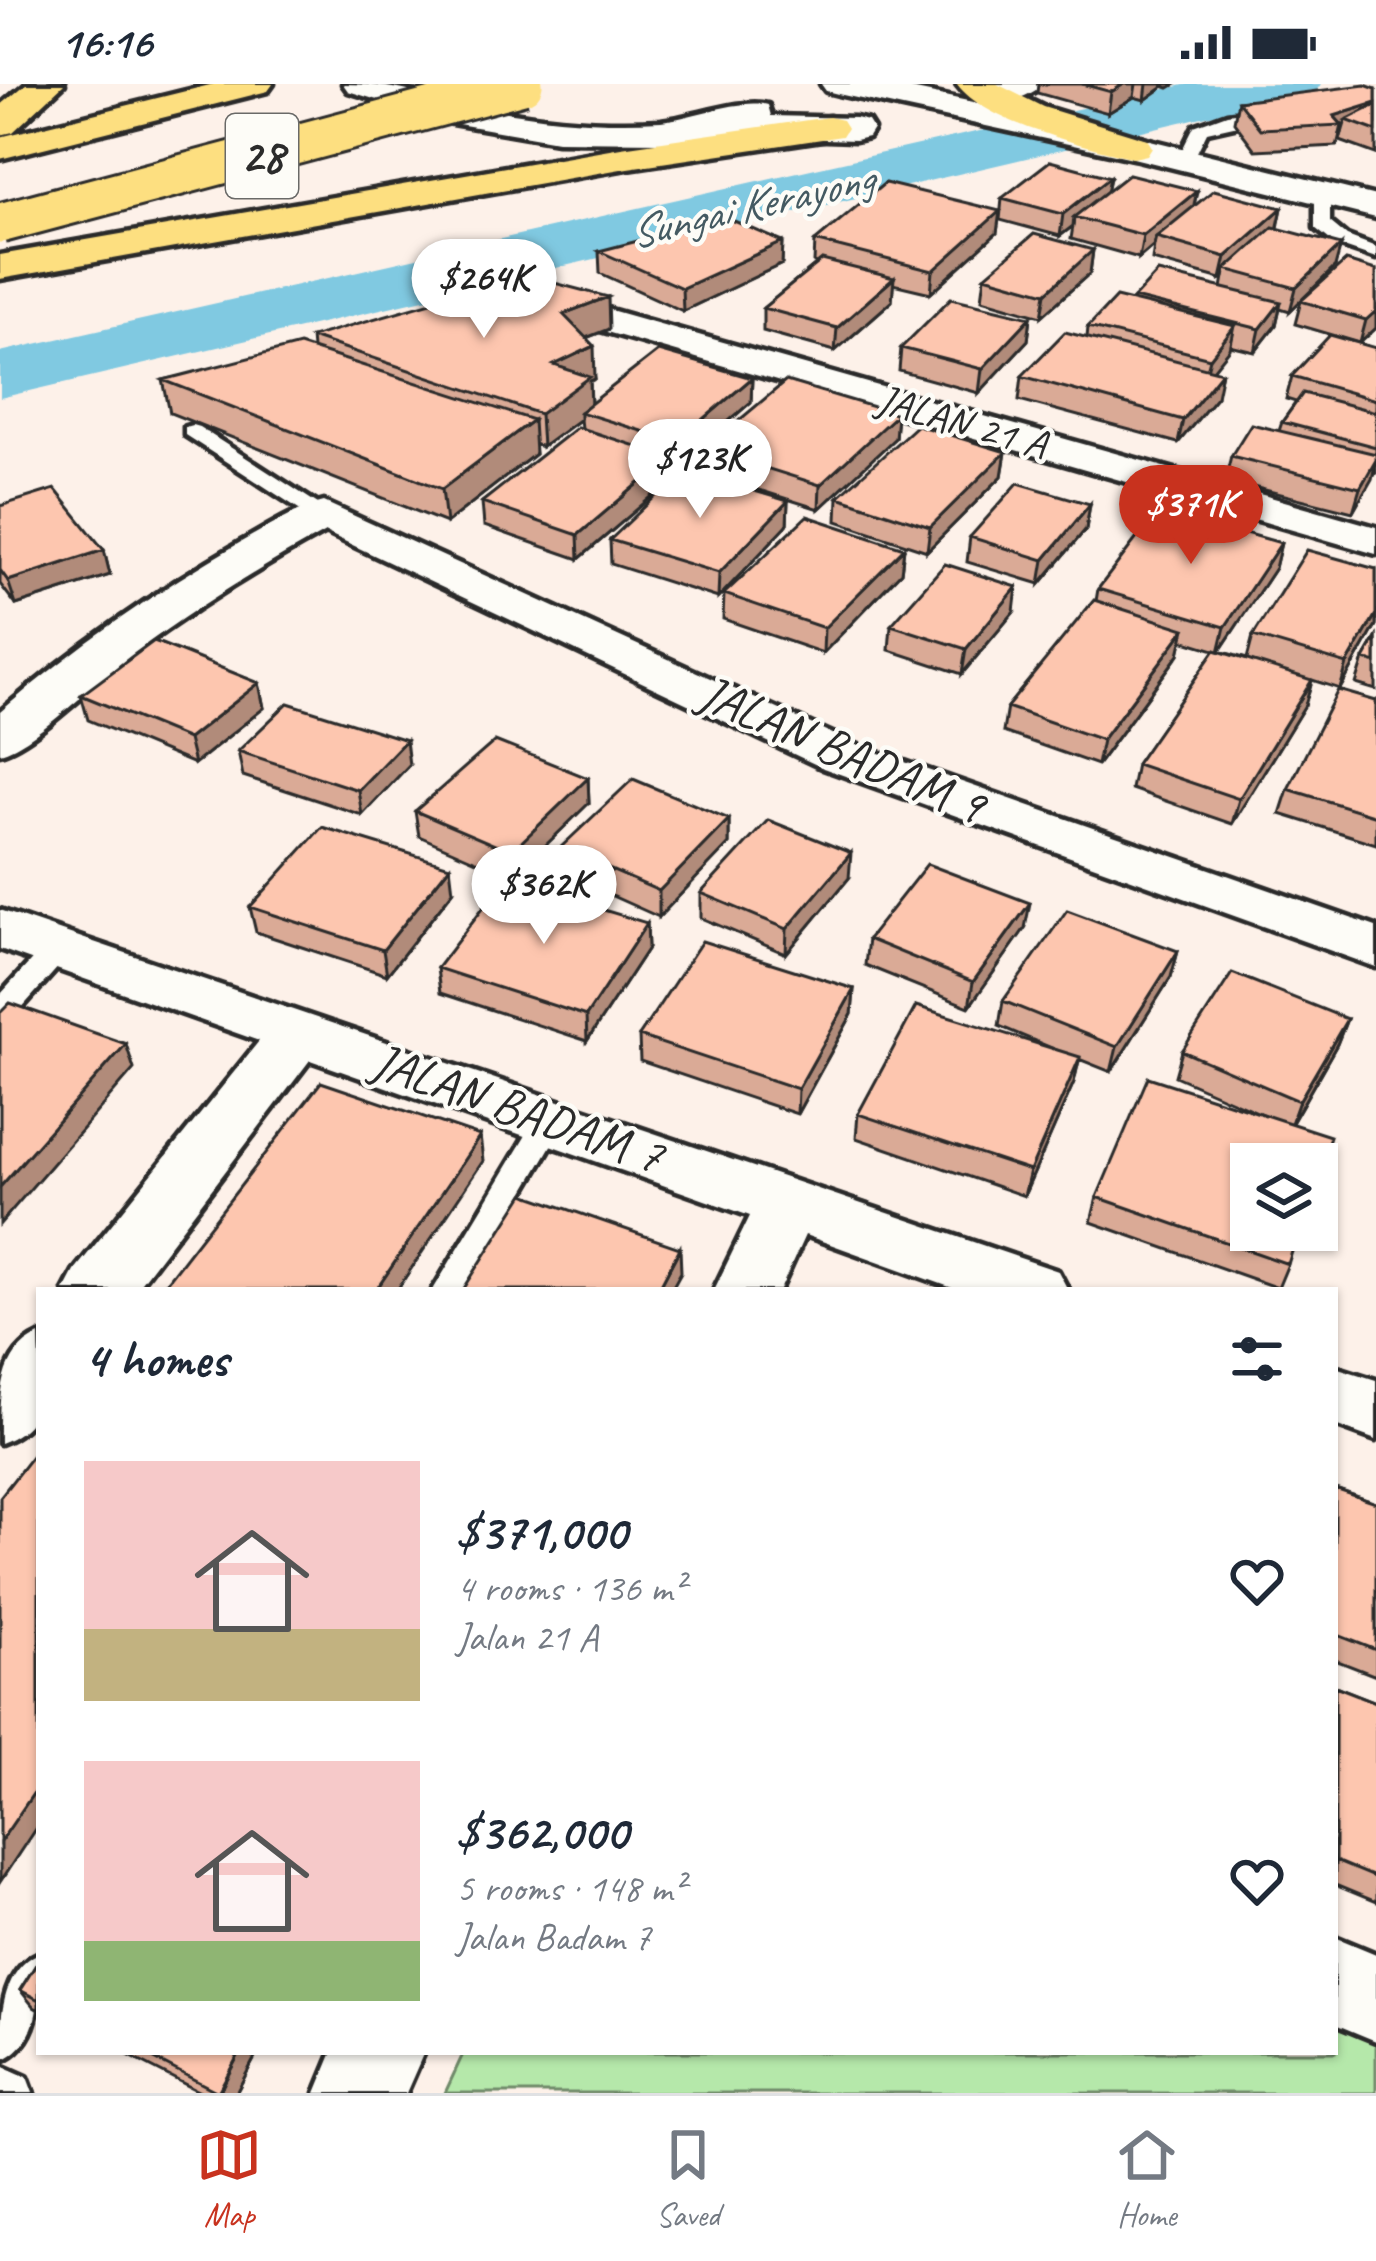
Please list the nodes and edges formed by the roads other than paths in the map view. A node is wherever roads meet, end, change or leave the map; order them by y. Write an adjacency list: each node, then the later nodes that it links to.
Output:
1 (47, 84): 11 (highway)
2 (256, 84): 15 (highway)
3 (360, 84): 14 (street)
4 (440, 84): 19 (highway, 28)
5 (523, 84): 21 (highway, 28, bridge)
6 (838, 84): 8 (street)
7 (782, 86): 12 (street)
8 (988, 100): 10 (highway); 16 (street)
9 (1297, 110): 17 (lane)
10 (1040, 117): 13 (street); 16 (highway); 17 (street)
11 (0, 124)
12 (715, 125): 13 (street); 14 (street)
13 (829, 128): 24 (highway)
14 (610, 135): 23 (highway)
15 (0, 148)
16 (1134, 148): 17 (street)
17 (1184, 161): 18 (street)
18 (1321, 193): 20 (street); 22 (lane)
19 (0, 196)
20 (1376, 207)
21 (0, 223)
22 (1376, 253)
23 (0, 258)
24 (0, 267)
25 (547, 303): 28 (street, JALAN 21 A)
26 (193, 431): 27 (lane)
27 (324, 515): 29 (street); 32 (street, JALAN BADAM 9)
28 (1376, 541)
29 (0, 738)
30 (0, 928): 31 (street, JALAN BADAM 7)
31 (59, 948): 33 (lane); 34 (street, JALAN BADAM 7)
32 (1376, 948)
33 (0, 1014)
34 (299, 1032): 35 (street, JALAN BADAM 7); 37 (street)
35 (551, 1120): 36 (street, JALAN BADAM 7); 38 (lane)
36 (788, 1203): 39 (street); 40 (street, JALAN BADAM 7)
37 (99, 1287)
38 (451, 1287)
39 (748, 1287)
40 (1026, 1287)
41 (36, 1367): 44 (street)
42 (1338, 1397): 43 (street)
43 (1376, 1410)
44 (0, 1413)
45 (1338, 1981): 46 (street)
46 (1376, 1998)
47 (379, 2055): 50 (street)
48 (0, 2087): 49 (lane)
49 (11, 2093)
50 (360, 2093)

